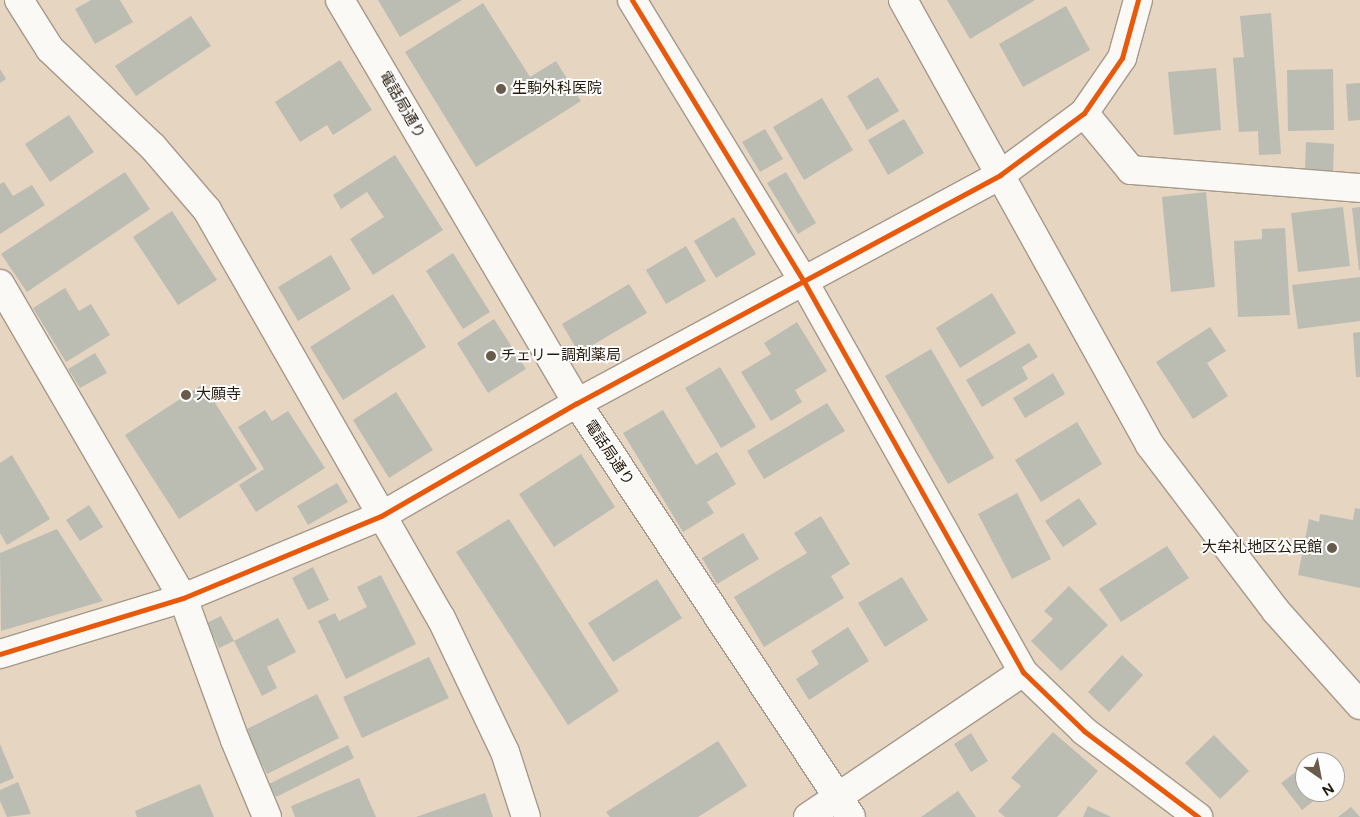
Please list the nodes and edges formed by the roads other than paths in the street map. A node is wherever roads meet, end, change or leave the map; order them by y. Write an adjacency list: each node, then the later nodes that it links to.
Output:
1 (19, 0): 12 (street)
2 (340, 0): 11 (street, 電話局通り)
3 (632, 0): 9 (street)
4 (903, 0): 7 (street)
5 (1138, 0): 6 (street)
6 (1084, 113): 7 (street); 8 (street)
7 (1000, 175): 9 (street); 16 (street)
8 (1360, 188)
9 (804, 280): 11 (street); 15 (street)
10 (0, 284): 13 (street)
11 (577, 404): 12 (street); 17 (street, 電話局通り)
12 (381, 516): 13 (street); 19 (street)
13 (183, 598): 14 (street); 18 (street)
14 (0, 654)
15 (1023, 672): 17 (street); 21 (street)
16 (1360, 705)
17 (845, 807): 20 (street)
18 (267, 817)
19 (526, 817)
20 (808, 817)
21 (1198, 817)

